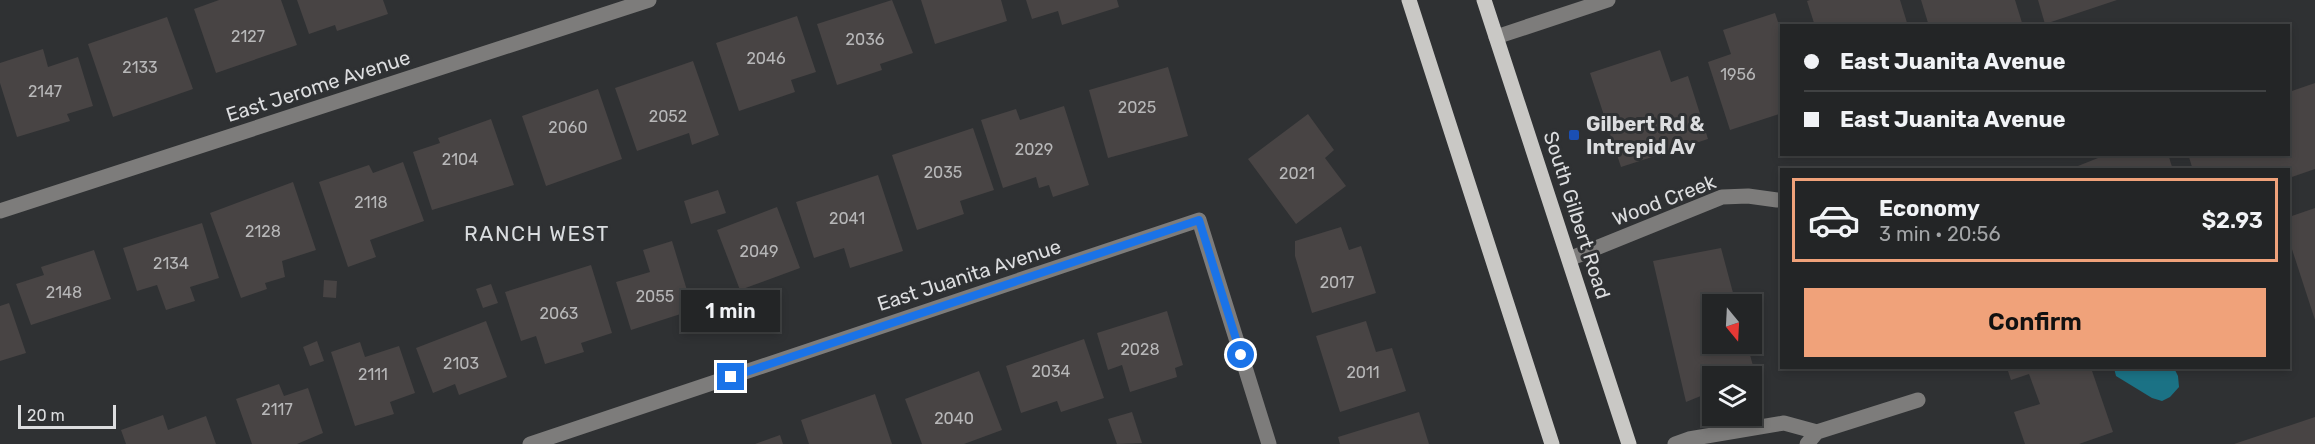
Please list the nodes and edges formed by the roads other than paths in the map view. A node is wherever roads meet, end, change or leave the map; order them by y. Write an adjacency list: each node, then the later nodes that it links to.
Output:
1 (649, 0): 7 (street, East Jerome Avenue)
2 (1410, 0): 13 (main road)
3 (1484, 0): 5 (main road, South Gilbert Road)
4 (1608, 0): 5 (street)
5 (1496, 37): 8 (main road, South Gilbert Road)
6 (1777, 200): 8 (street, Wood Creek)
7 (0, 211)
8 (1569, 259): 14 (main road, South Gilbert Road)
9 (1918, 400): 10 (street)
10 (1817, 432): 15 (street); 16 (street)
11 (530, 444): 12 (street, East Juanita Avenue)
12 (1269, 444)
13 (1552, 444)
14 (1629, 444)
15 (1676, 444)
16 (1807, 444)

